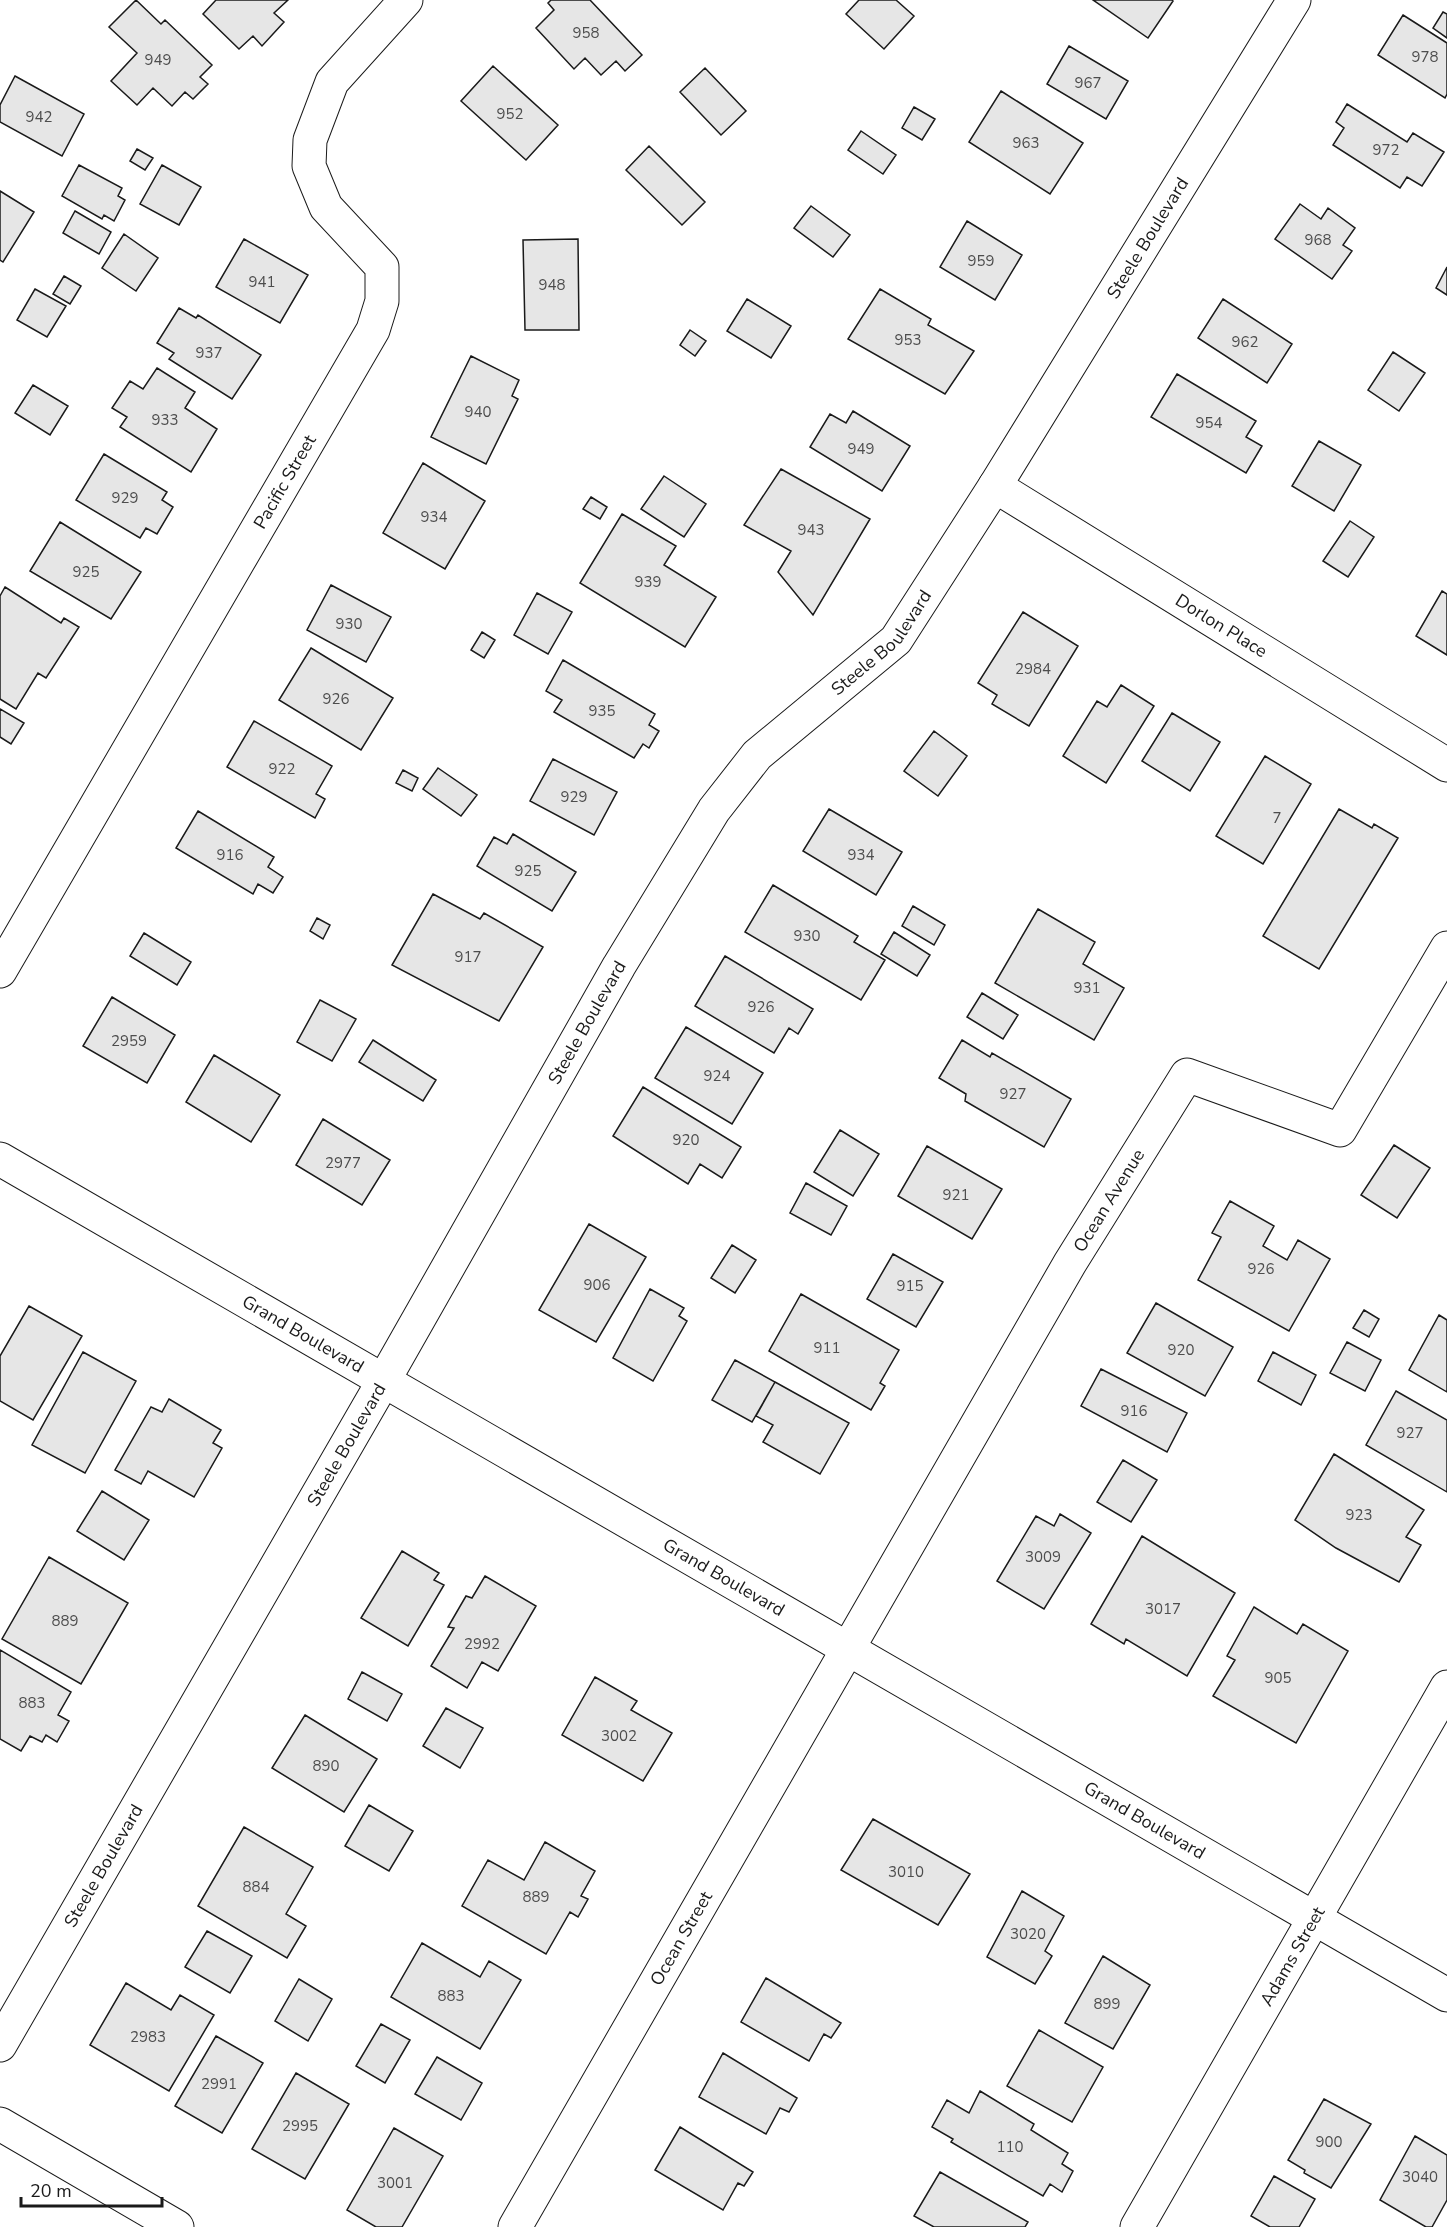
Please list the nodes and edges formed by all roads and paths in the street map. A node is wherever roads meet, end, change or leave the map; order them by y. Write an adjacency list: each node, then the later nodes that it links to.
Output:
1 (406, 0): 6 (street, Pacific Street)
2 (1294, 0): 3 (street, Steele Boulevard)
3 (995, 486): 4 (street, Dorlon Place); 8 (street, Steele Boulevard)
4 (1447, 765)
5 (1447, 948): 9 (street, Ocean Avenue)
6 (0, 971)
7 (0, 1158): 8 (street, Grand Boulevard)
8 (384, 1380): 9 (street, Grand Boulevard); 13 (street, Steele Boulevard)
9 (849, 1651): 11 (street, Grand Boulevard); 16 (street, Ocean Street)
10 (1447, 1687): 11 (street, Adams Street)
11 (1315, 1918): 12 (street, Grand Boulevard); 17 (street, Adams Street)
12 (1447, 1995)
13 (0, 2045)
14 (0, 2124): 15 (street)
15 (177, 2227)
16 (515, 2227)
17 (1137, 2227)

